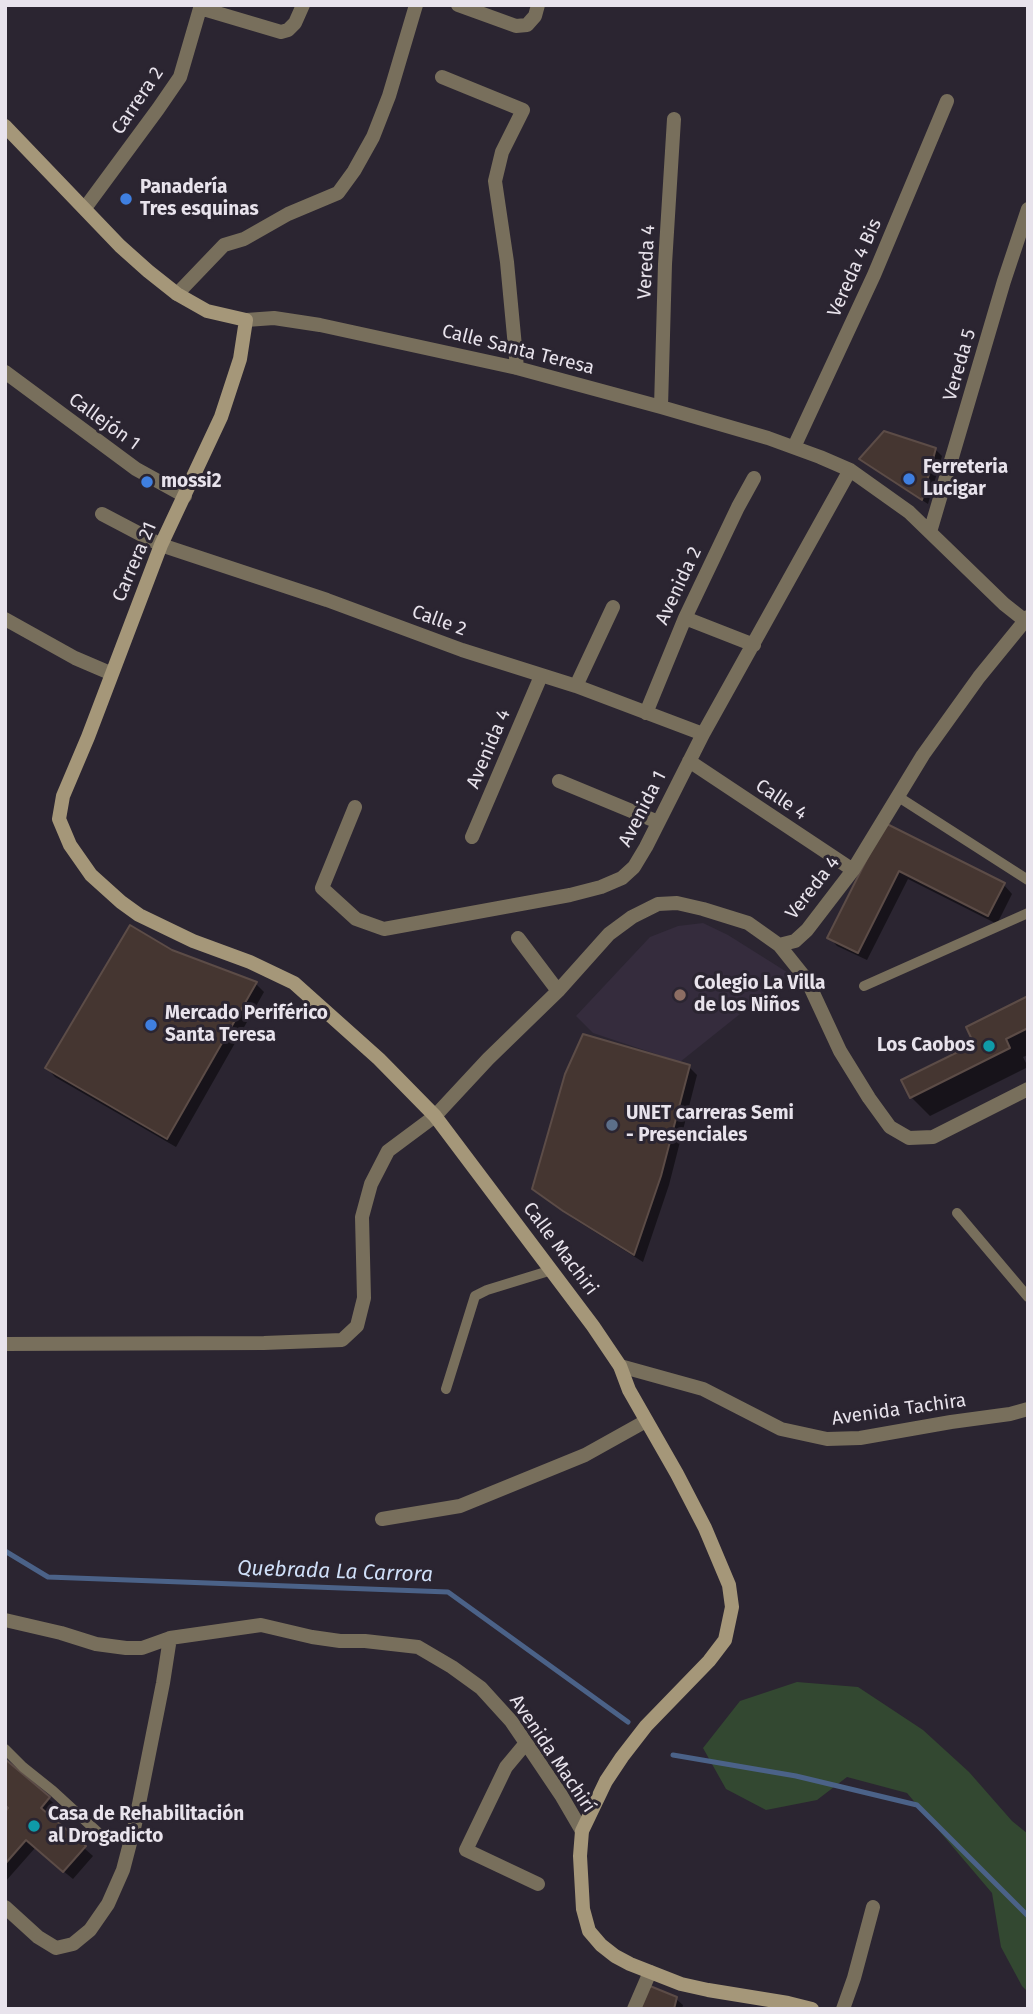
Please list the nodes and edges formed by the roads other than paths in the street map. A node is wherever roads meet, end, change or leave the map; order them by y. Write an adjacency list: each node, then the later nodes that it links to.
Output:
1 (303, 5): 5 (street)
2 (416, 5): 12 (street)
3 (458, 5): 4 (street)
4 (538, 5)
5 (201, 7): 10 (street, Carrera 2)
6 (442, 77): 14 (street)
7 (947, 101): 17 (street, Vereda 4 Bis)
8 (674, 119): 16 (street, Vereda 4)
9 (5, 126): 10 (street, Calle Santa Teresa)
10 (85, 208): 12 (street, Calle Santa Teresa)
11 (1028, 209): 22 (street, Vereda 5)
12 (177, 294): 13 (street, Calle Santa Teresa)
13 (246, 320): 14 (street, Calle Santa Teresa); 20 (street, Carrera 21)
14 (517, 368): 16 (street, Calle Santa Teresa)
15 (5, 372): 20 (street, Callejón 1)
16 (661, 407): 17 (street, Calle Santa Teresa)
17 (794, 447): 18 (street, Calle Santa Teresa)
18 (850, 470): 22 (street, Calle Santa Teresa); 29 (street, Avenida 1)
19 (754, 478): 25 (street, Avenida 2)
20 (185, 496): 23 (street, Carrera 21)
21 (102, 514): 23 (street, Calle 2)
22 (930, 532): 27 (street, Calle Santa Teresa)
23 (161, 545): 30 (street, Calle 2); 31 (street, Carrera 21)
24 (613, 607): 33 (street)
25 (685, 618): 29 (street); 34 (street, Avenida 2)
26 (5, 619): 31 (street)
27 (1027, 620): 38 (street, Vereda 4)
28 (468, 635): 30 (street)
29 (754, 645): 35 (street, Avenida 1)
30 (462, 650): 32 (street, Calle 2)
31 (110, 673): 40 (street, Carrera 21)
32 (541, 676): 33 (street, Calle 2); 42 (street, Avenida 4)
33 (576, 686): 34 (street, Calle 2)
34 (646, 713): 35 (street, Calle 2)
35 (703, 734): 36 (street, Avenida 1)
36 (689, 761): 41 (street, Avenida 1); 43 (street, Calle 4)
37 (559, 781): 41 (street)
38 (897, 796): 43 (street, Vereda 4); 44 (lane)
39 (355, 807): 41 (street, Avenida 1)
40 (59, 819): 51 (street, Calle Machiri)
41 (658, 822)
42 (472, 837)
43 (853, 870): 47 (street, Vereda 4)
44 (1028, 880)
45 (1028, 913): 48 (lane)
46 (518, 938): 49 (street)
47 (779, 945): 49 (street, Vereda 4); 50 (street)
48 (864, 986)
49 (558, 991): 51 (street, Vereda 4)
50 (1028, 1089)
51 (435, 1116): 53 (street, Calle Machiri); 55 (street, Vereda 4)
52 (957, 1213): 54 (lane)
53 (552, 1270): 56 (street, Calle Machiri); 57 (lane)
54 (1028, 1297)
55 (5, 1344)
56 (620, 1366): 58 (street, Avenida Tachira); 59 (street, Calle Machiri)
57 (446, 1389)
58 (1028, 1409)
59 (646, 1421): 60 (street); 65 (street, Calle Machiri)
60 (382, 1519)
61 (5, 1620): 62 (street, Avenida Machirí)
62 (170, 1638): 63 (street, Avenida Machirí); 68 (street)
63 (526, 1743): 65 (street, Avenida Machirí); 67 (street)
64 (5, 1749): 66 (lane)
65 (582, 1831): 70 (street, Avenida Machirí)
66 (102, 1836)
67 (538, 1884)
68 (5, 1907)
69 (873, 1908): 73 (street)
70 (650, 1972): 71 (street); 72 (street, Avenida Machirí)
71 (634, 2009)
72 (812, 2009)
73 (843, 2009)

